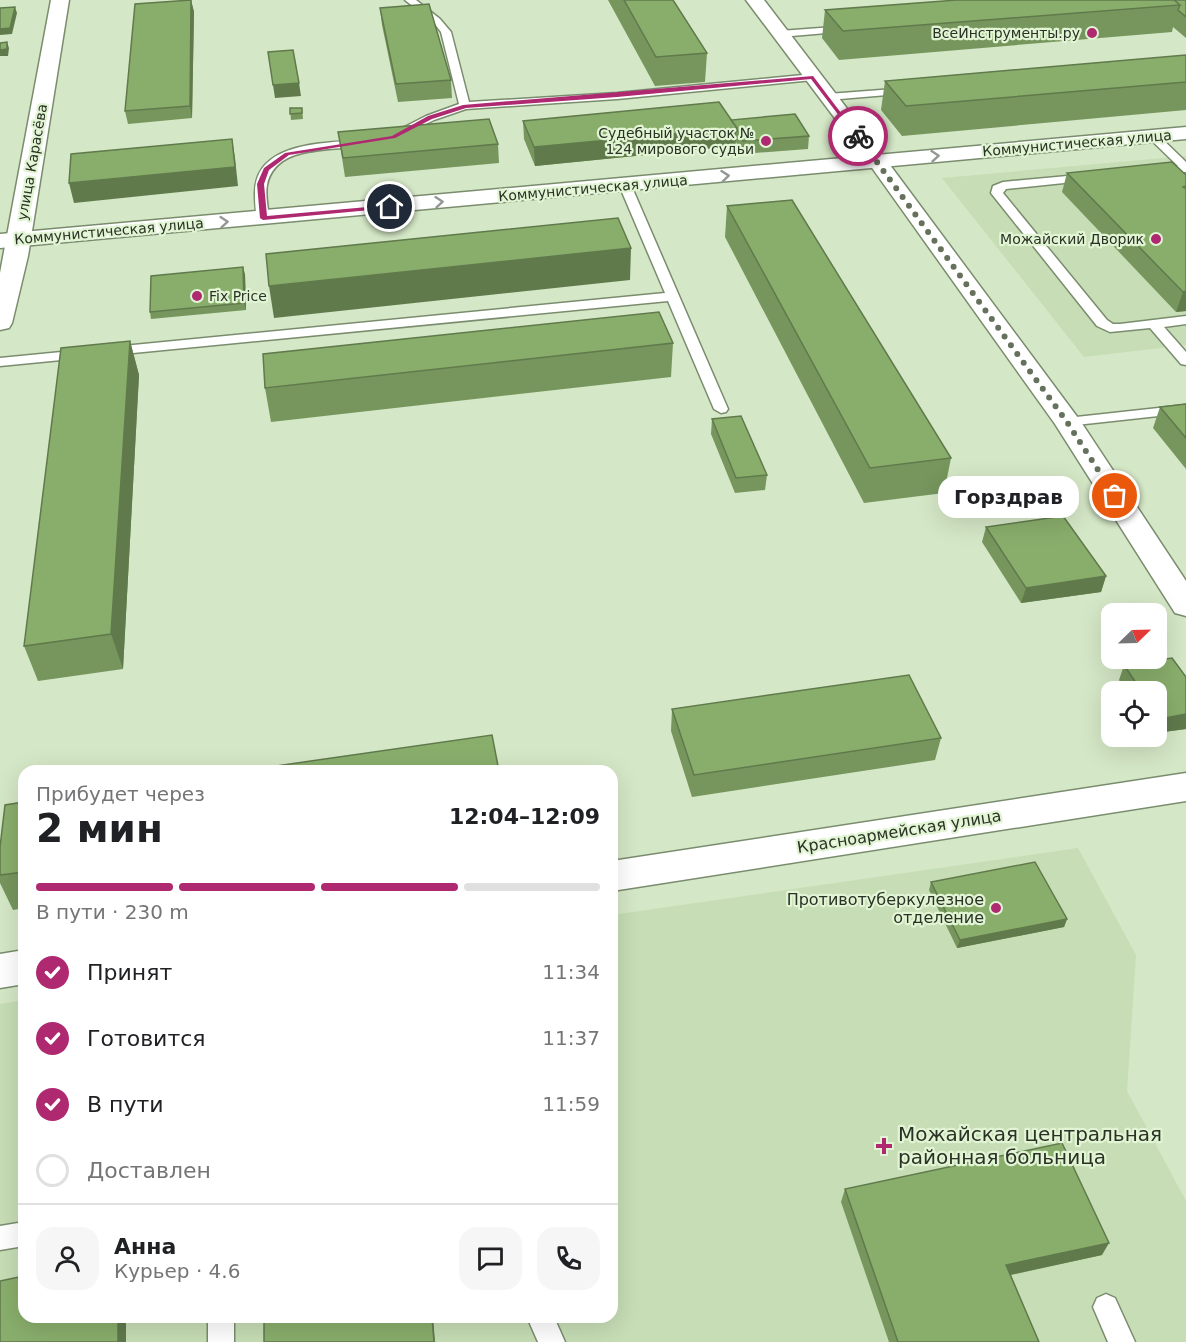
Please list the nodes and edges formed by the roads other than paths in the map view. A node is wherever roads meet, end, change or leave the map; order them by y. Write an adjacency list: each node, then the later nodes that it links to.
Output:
1 (60, 0): 18 (street, улица Карасёва)
2 (410, 0): 9 (lane)
3 (755, 0): 5 (street)
4 (860, 28): 5 (lane)
5 (780, 34): 6 (street)
6 (813, 77): 8 (street); 9 (lane)
7 (923, 90): 8 (lane)
8 (828, 98): 12 (street)
9 (465, 106): 17 (lane)
10 (1186, 133): 11 (street, Коммунистическая улица)
11 (1153, 136): 12 (street, Коммунистическая улица, one-way to 11); 13 (lane)
12 (877, 161): 16 (street, Коммунистическая улица, one-way to 12); 27 (street)
13 (1186, 168): 14 (lane)
14 (1140, 173)
15 (1106, 176): 22 (lane)
16 (625, 185): 17 (street, Коммунистическая улица, one-way to 16); 19 (lane)
17 (263, 218): 18 (street, Коммунистическая улица, one-way to 17)
18 (10, 240): 21 (street, улица Карасёва)
19 (674, 296): 24 (lane); 25 (lane)
20 (1186, 320): 22 (lane)
21 (0, 323)
22 (1154, 324): 23 (lane)
23 (1186, 361)
24 (0, 362)
25 (721, 409)
26 (1186, 409): 27 (lane)
27 (1067, 422): 28 (street)
28 (1186, 605)
29 (1186, 787): 30 (street, Красноармейская улица)
30 (618, 875)
31 (18, 968): 32 (street)
32 (0, 971)
33 (18, 1235): 34 (lane)
34 (0, 1238)
35 (1106, 1307): 40 (lane)
36 (221, 1323): 38 (lane)
37 (543, 1323): 39 (lane)
38 (221, 1342)
39 (552, 1342)
40 (1122, 1342)

